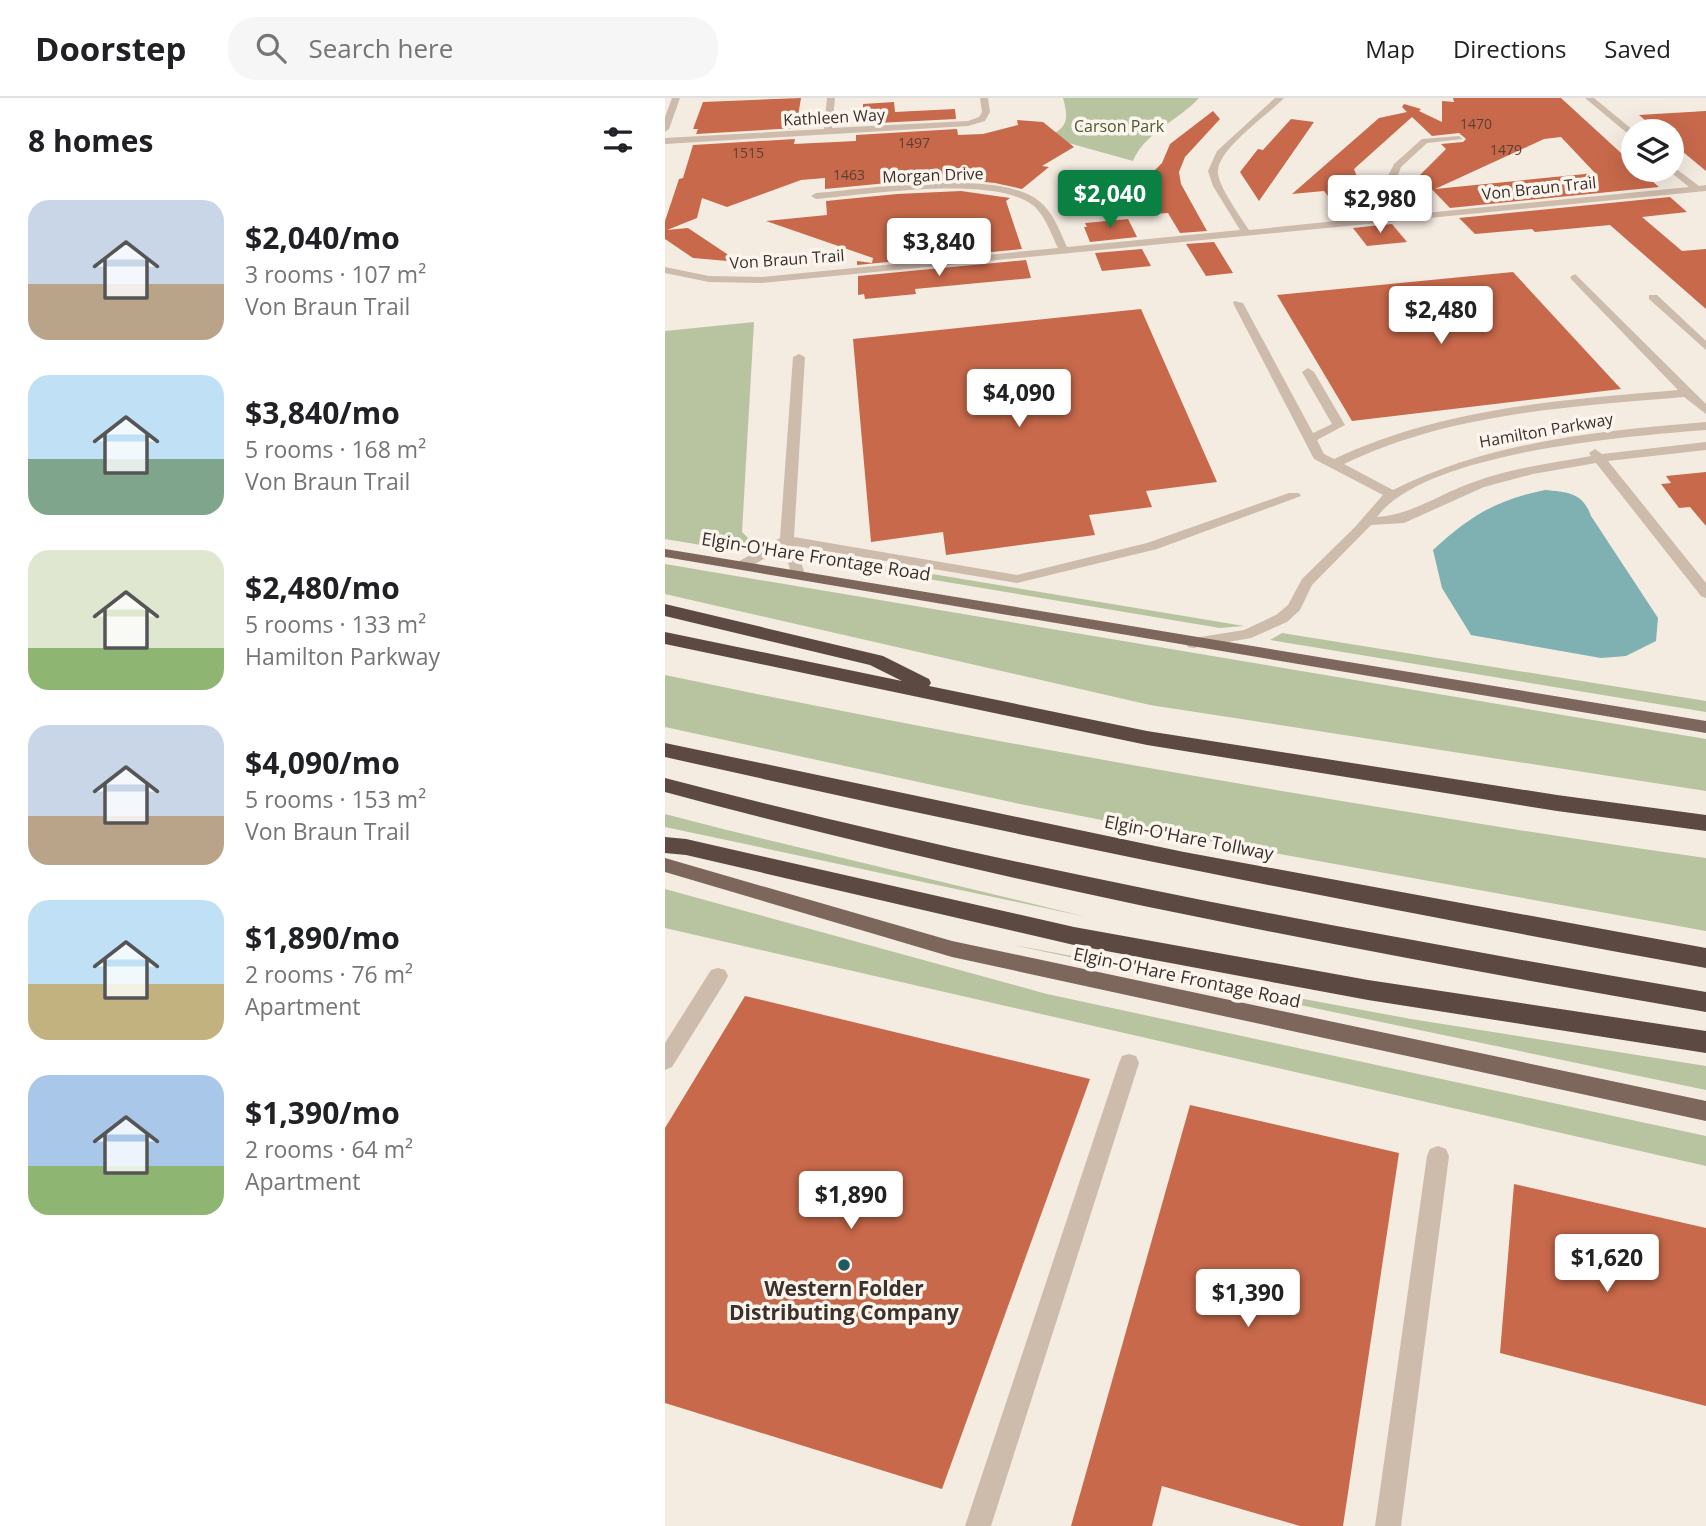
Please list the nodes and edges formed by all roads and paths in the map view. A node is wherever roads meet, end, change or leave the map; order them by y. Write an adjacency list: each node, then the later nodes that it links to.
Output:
1 (676, 98): 7 (street)
2 (831, 98): 8 (street)
3 (983, 98): 8 (street, Kathleen Way)
4 (1280, 98): 15 (street)
5 (1589, 98): 6 (street)
6 (1621, 125)
7 (665, 129)
8 (828, 131): 10 (street, Kathleen Way)
9 (1459, 139): 14 (street)
10 (665, 141)
11 (1684, 177): 12 (street)
12 (1701, 188): 14 (street, Von Braun Trail)
13 (816, 196): 16 (street, Morgan Drive)
14 (1422, 215): 15 (street, Von Braun Trail)
15 (1245, 231): 16 (street, Von Braun Trail)
16 (1063, 249): 17 (street, Von Braun Trail)
17 (665, 270)
18 (1575, 278): 24 (street)
19 (1653, 297): 21 (street)
20 (1238, 303): 27 (street)
21 (1706, 347)
22 (799, 357): 35 (street)
23 (1308, 372): 27 (street)
24 (1687, 393): 25 (street); 31 (street)
25 (1706, 410)
26 (1706, 426): 28 (street, Hamilton Parkway)
27 (1310, 439): 31 (street)
28 (1583, 440): 30 (street); 32 (street, Hamilton Parkway)
29 (1706, 446): 30 (street)
30 (1601, 458): 34 (street); 39 (street)
31 (1333, 464): 32 (street)
32 (1393, 495): 34 (street, Hamilton Parkway)
33 (1294, 496): 35 (street)
34 (1369, 521): 42 (street, Hamilton Parkway)
35 (787, 540): 37 (street); 38 (street)
36 (665, 553): 37 (main road, Elgin-O'Hare Frontage Road)
37 (741, 566): 38 (main road, Elgin-O'Hare Frontage Road)
38 (798, 575): 42 (main road, Elgin-O'Hare Frontage Road)
39 (1706, 593)
40 (665, 610): 43 (highway)
41 (665, 638): 43 (highway)
42 (1193, 643): 44 (main road, Elgin-O'Hare Frontage Road)
43 (952, 698): 47 (highway)
44 (1706, 727)
45 (665, 750): 50 (highway, Elgin-O'Hare Tollway)
46 (665, 785): 52 (highway)
47 (1706, 823)
48 (665, 845): 53 (highway)
49 (665, 864): 56 (main road, Elgin-O'Hare Frontage Road)
50 (1706, 958)
51 (718, 976): 54 (street)
52 (1706, 1002)
53 (1706, 1042)
54 (665, 1060)
55 (1129, 1063): 58 (street)
56 (1706, 1111)
57 (1438, 1156): 59 (street)
58 (978, 1526)
59 (1388, 1526)

